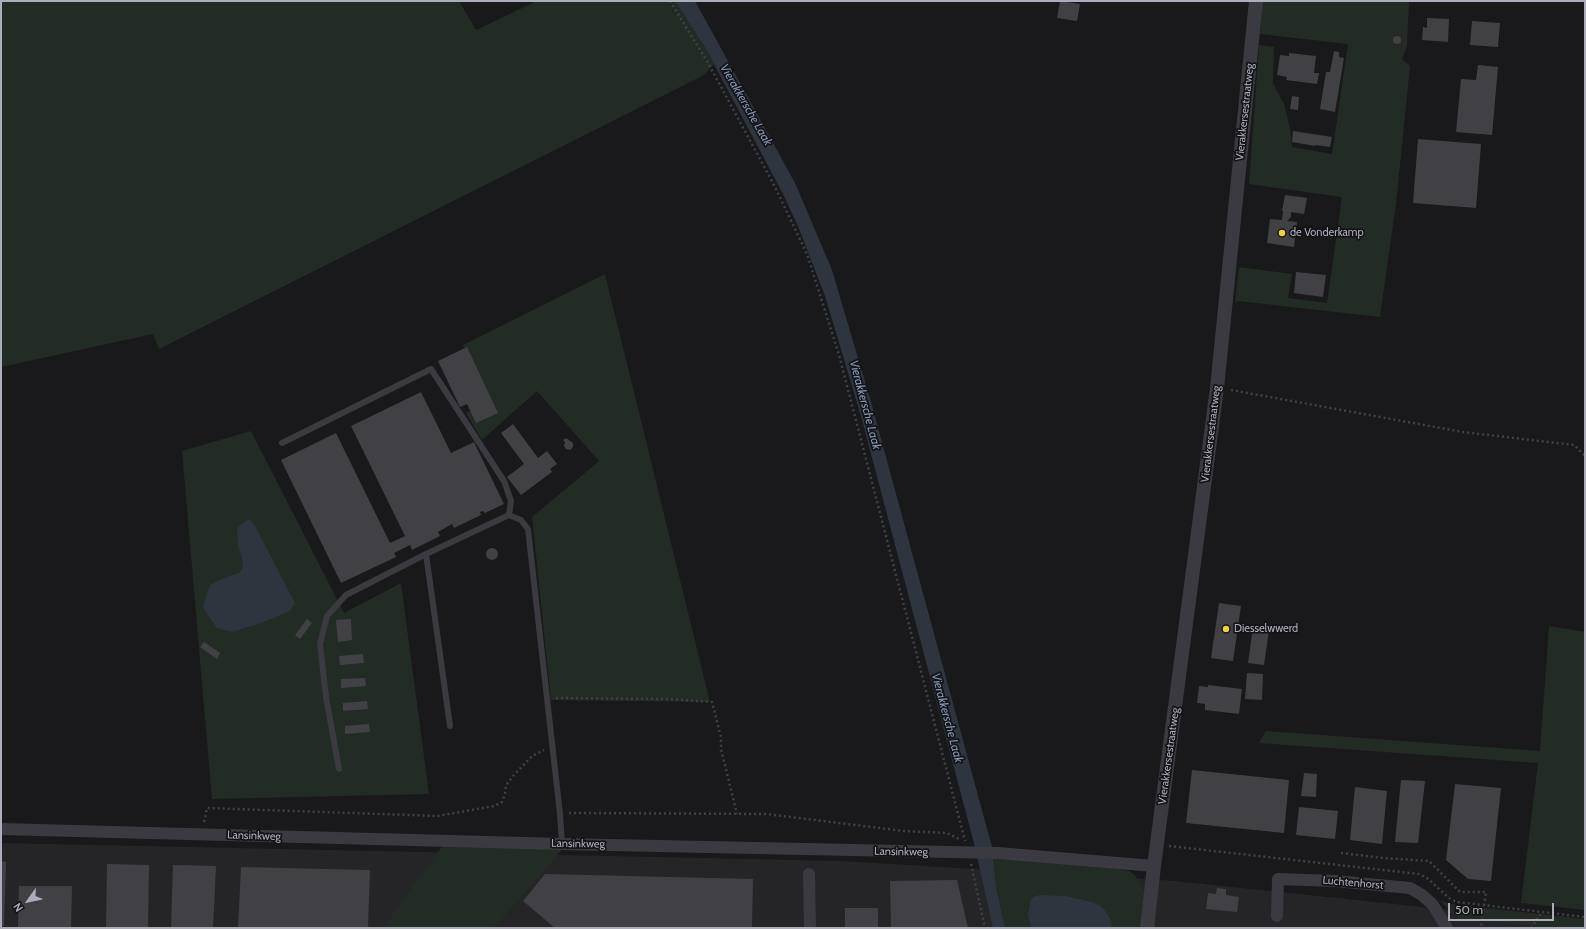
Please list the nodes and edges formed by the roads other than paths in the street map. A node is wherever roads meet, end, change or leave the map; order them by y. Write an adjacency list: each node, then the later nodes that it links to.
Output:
1 (1256, 1): 9 (street, Vierakkersestraatweg)
2 (282, 443): 3 (lane)
3 (509, 514): 4 (lane); 8 (lane)
4 (426, 554): 5 (lane); 6 (lane)
5 (450, 726)
6 (339, 769)
7 (1, 829): 8 (street, Lansinkweg)
8 (562, 844): 9 (street, Lansinkweg)
9 (1154, 866): 13 (street, Vierakkersestraatweg)
10 (809, 874): 12 (street)
11 (1277, 916): 14 (street, Luchtenhorst)
12 (810, 928)
13 (1147, 928)
14 (1447, 928)

